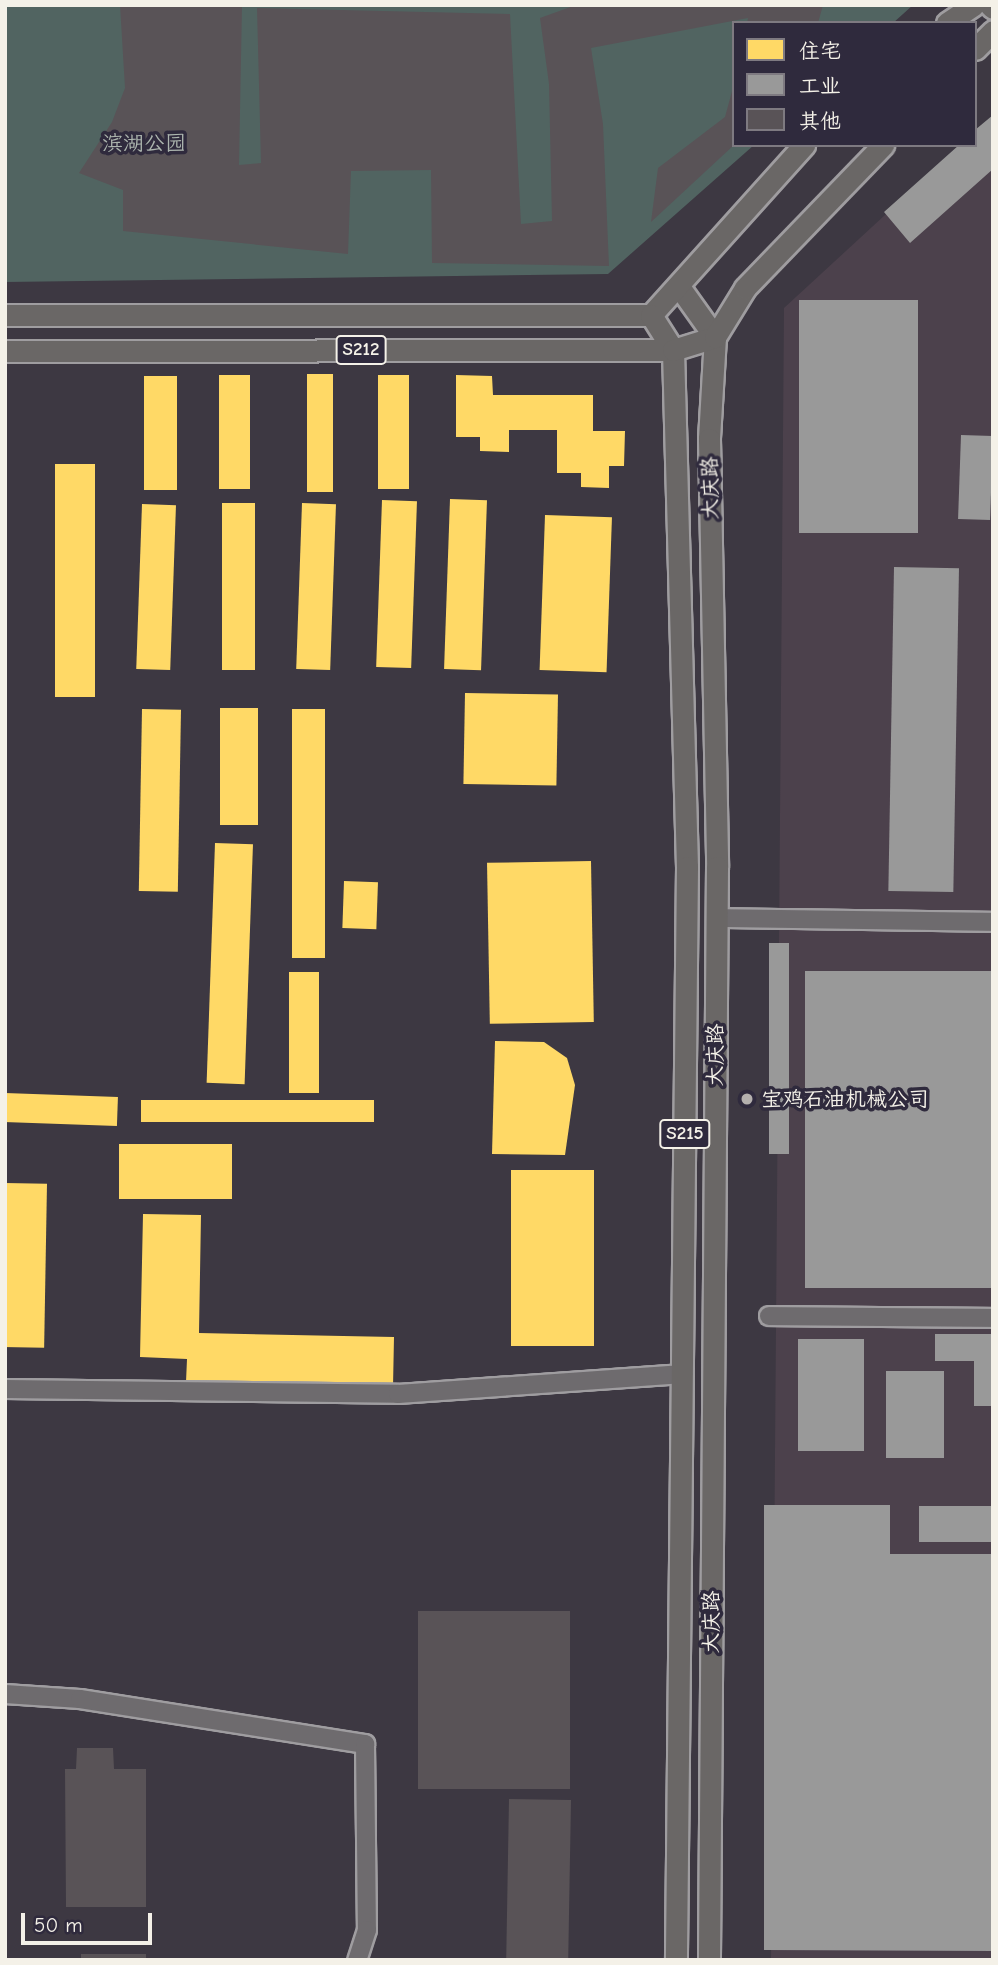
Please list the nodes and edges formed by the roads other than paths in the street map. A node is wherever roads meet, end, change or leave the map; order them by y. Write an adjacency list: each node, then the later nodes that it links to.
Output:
1 (974, 5): 2 (main road)
2 (950, 21)
3 (993, 31): 4 (main road)
4 (977, 47)
5 (802, 147): 7 (main road)
6 (881, 147): 10 (main road)
7 (680, 288): 9 (main road); 10 (main road)
8 (5, 315): 9 (main road, S212)
9 (651, 315): 11 (main road)
10 (715, 337): 11 (main road, S212); 13 (main road, 大庆路 / S215)
11 (673, 350): 12 (main road, S212); 17 (main road, 大庆路 / S215)
12 (5, 351)
13 (716, 918): 14 (street); 22 (main road, 大庆路 / S215)
14 (993, 922)
15 (769, 1316): 16 (street)
16 (993, 1318)
17 (683, 1374): 18 (street); 21 (main road, 大庆路 / S215)
18 (5, 1389)
19 (5, 1693): 20 (street)
20 (357, 1960)
21 (676, 1960)
22 (709, 1960)

